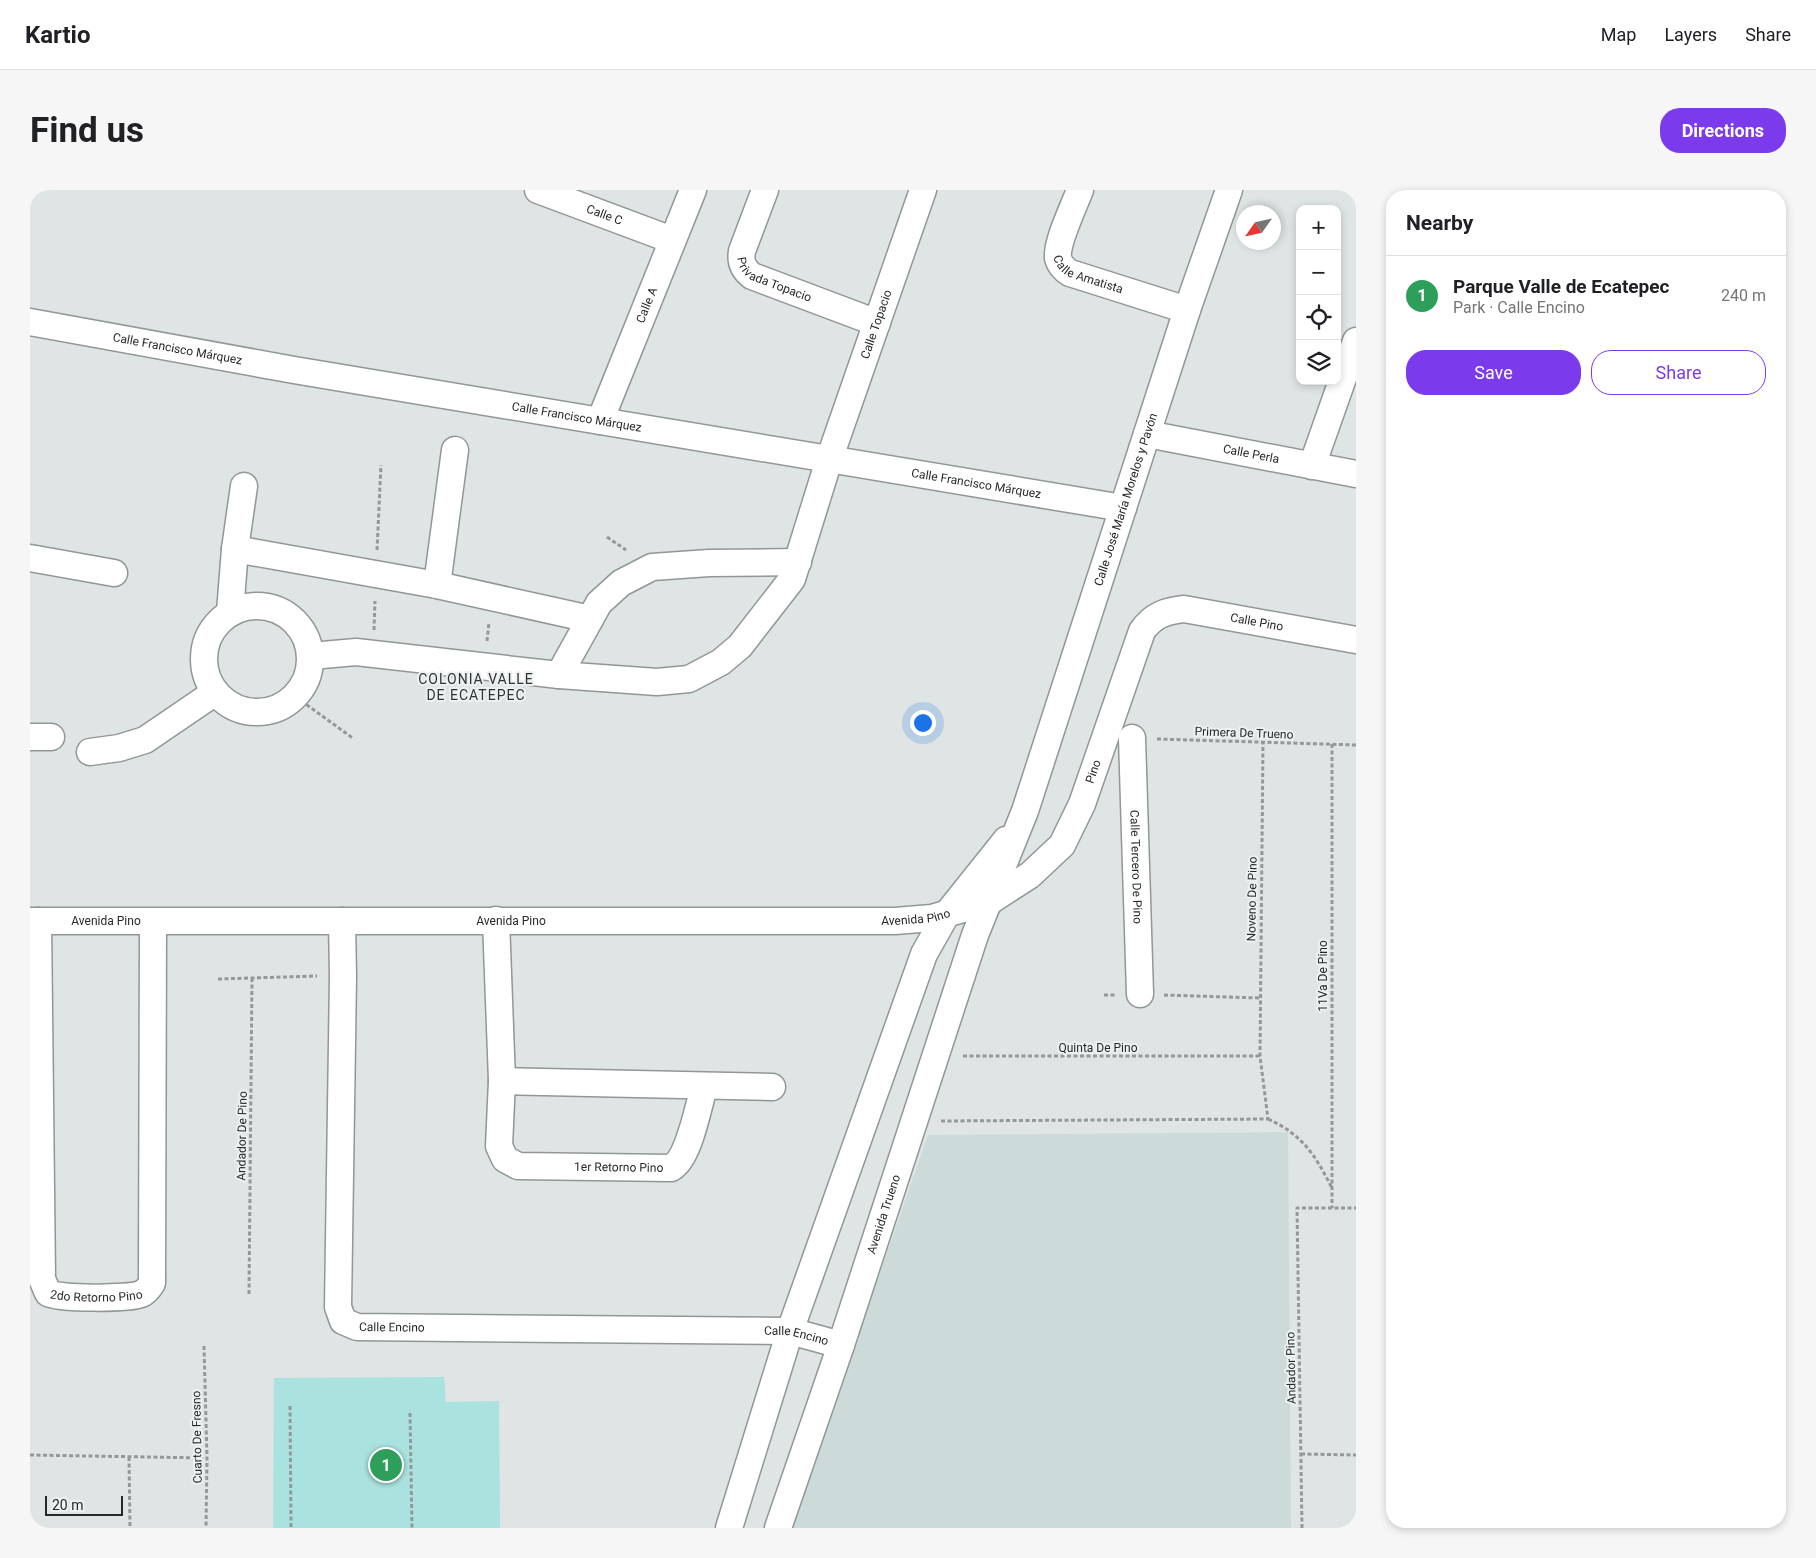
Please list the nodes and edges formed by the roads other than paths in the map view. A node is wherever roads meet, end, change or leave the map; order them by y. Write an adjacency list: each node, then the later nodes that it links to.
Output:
1 (693, 190): 7 (street, Calle A)
2 (764, 190): 10 (street, Privada Topacio)
3 (923, 190): 10 (street, Calle Topacio)
4 (1080, 190): 8 (street, Calle Amatista)
5 (1229, 190): 8 (street, Calle José María Morelos y Pavón)
6 (543, 191): 7 (street, Calle C)
7 (672, 240): 12 (street, Calle A)
8 (1187, 310): 13 (street, Calle José María Morelos y Pavón)
9 (30, 322): 12 (street, Calle Francisco Márquez)
10 (877, 323): 15 (street, Calle Topacio)
11 (1356, 341): 16 (street)
12 (600, 421): 15 (street, Calle Francisco Márquez)
13 (1147, 434): 16 (street, Calle Perla); 19 (street, Calle José María Morelos y Pavón)
14 (455, 450): 24 (street)
15 (829, 460): 19 (street, Calle Francisco Márquez); 22 (street, Calle Topacio)
16 (1312, 466): 17 (street, Calle Perla)
17 (1356, 474)
18 (244, 486): 20 (street)
19 (1123, 508): 34 (street, Calle José María Morelos y Pavón)
20 (235, 549): 24 (street); 25 (street)
21 (30, 558): 23 (street)
22 (798, 562): 27 (street); 30 (street, Calle Topacio)
23 (114, 573)
24 (437, 585): 27 (street)
25 (230, 612): 29 (street); 31 (street)
26 (1158, 615): 28 (street, Calle Pino); 35 (street, Pino)
27 (590, 620): 30 (street)
28 (1356, 640)
29 (311, 656): 30 (street, Calle Topacio); 31 (street)
30 (559, 676)
31 (214, 693): 33 (street)
32 (1132, 738): 41 (street, Calle Tercero De Pino)
33 (90, 752)
34 (1025, 810): 35 (street, Calle José María Morelos y Pavón); 36 (street, Calle José María Morelos y Pavón)
35 (990, 901): 36 (street, Avenida Pino); 46 (street, Avenida Trueno)
36 (946, 915): 37 (street, Avenida Pino); 45 (street)
37 (496, 920): 39 (street, Avenida Pino); 42 (street, 1er Retorno Pino)
38 (34, 921): 40 (street, Avenida Pino); 40 (street, 2do Retorno Pino)
39 (342, 921): 40 (street, Avenida Pino); 45 (street, Calle Encino)
40 (153, 922)
41 (1140, 994)
42 (502, 1081): 43 (street); 43 (street, 1er Retorno Pino)
43 (704, 1087): 44 (street)
44 (772, 1087)
45 (790, 1331): 46 (street, Calle Encino); 47 (street)
46 (841, 1345): 48 (street, Avenida Trueno)
47 (729, 1528)
48 (778, 1528)

